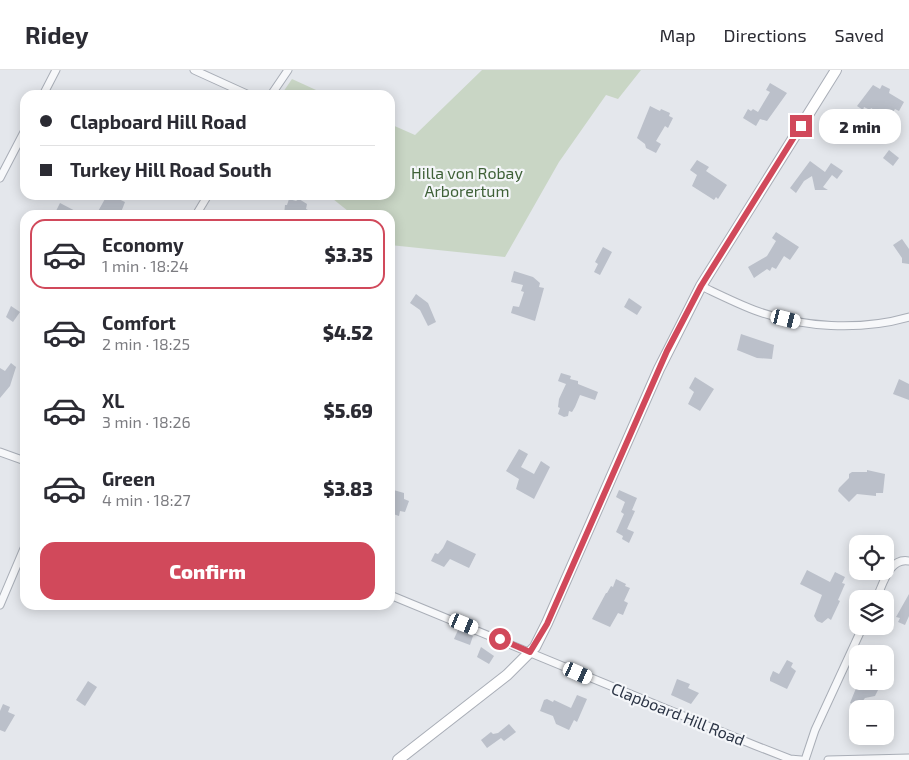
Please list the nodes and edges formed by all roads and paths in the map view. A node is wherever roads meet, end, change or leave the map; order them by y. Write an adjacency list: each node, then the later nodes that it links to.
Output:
1 (56, 70): 5 (street)
2 (194, 70): 6 (street)
3 (288, 70): 7 (street)
4 (836, 70): 10 (street)
5 (46, 90)
6 (238, 90)
7 (274, 90)
8 (20, 140): 9 (street)
9 (0, 178)
10 (701, 286): 11 (street); 20 (street)
11 (909, 317)
12 (0, 452): 13 (street)
13 (20, 459)
14 (20, 558): 18 (street)
15 (909, 561): 16 (street)
16 (880, 590)
17 (395, 597): 20 (street, Clapboard Hill Road)
18 (0, 605)
19 (859, 635): 24 (street)
20 (530, 652): 22 (street); 23 (street, Clapboard Hill Road)
21 (909, 758): 25 (street)
22 (398, 760)
23 (801, 760)
24 (805, 760)
25 (828, 760)

